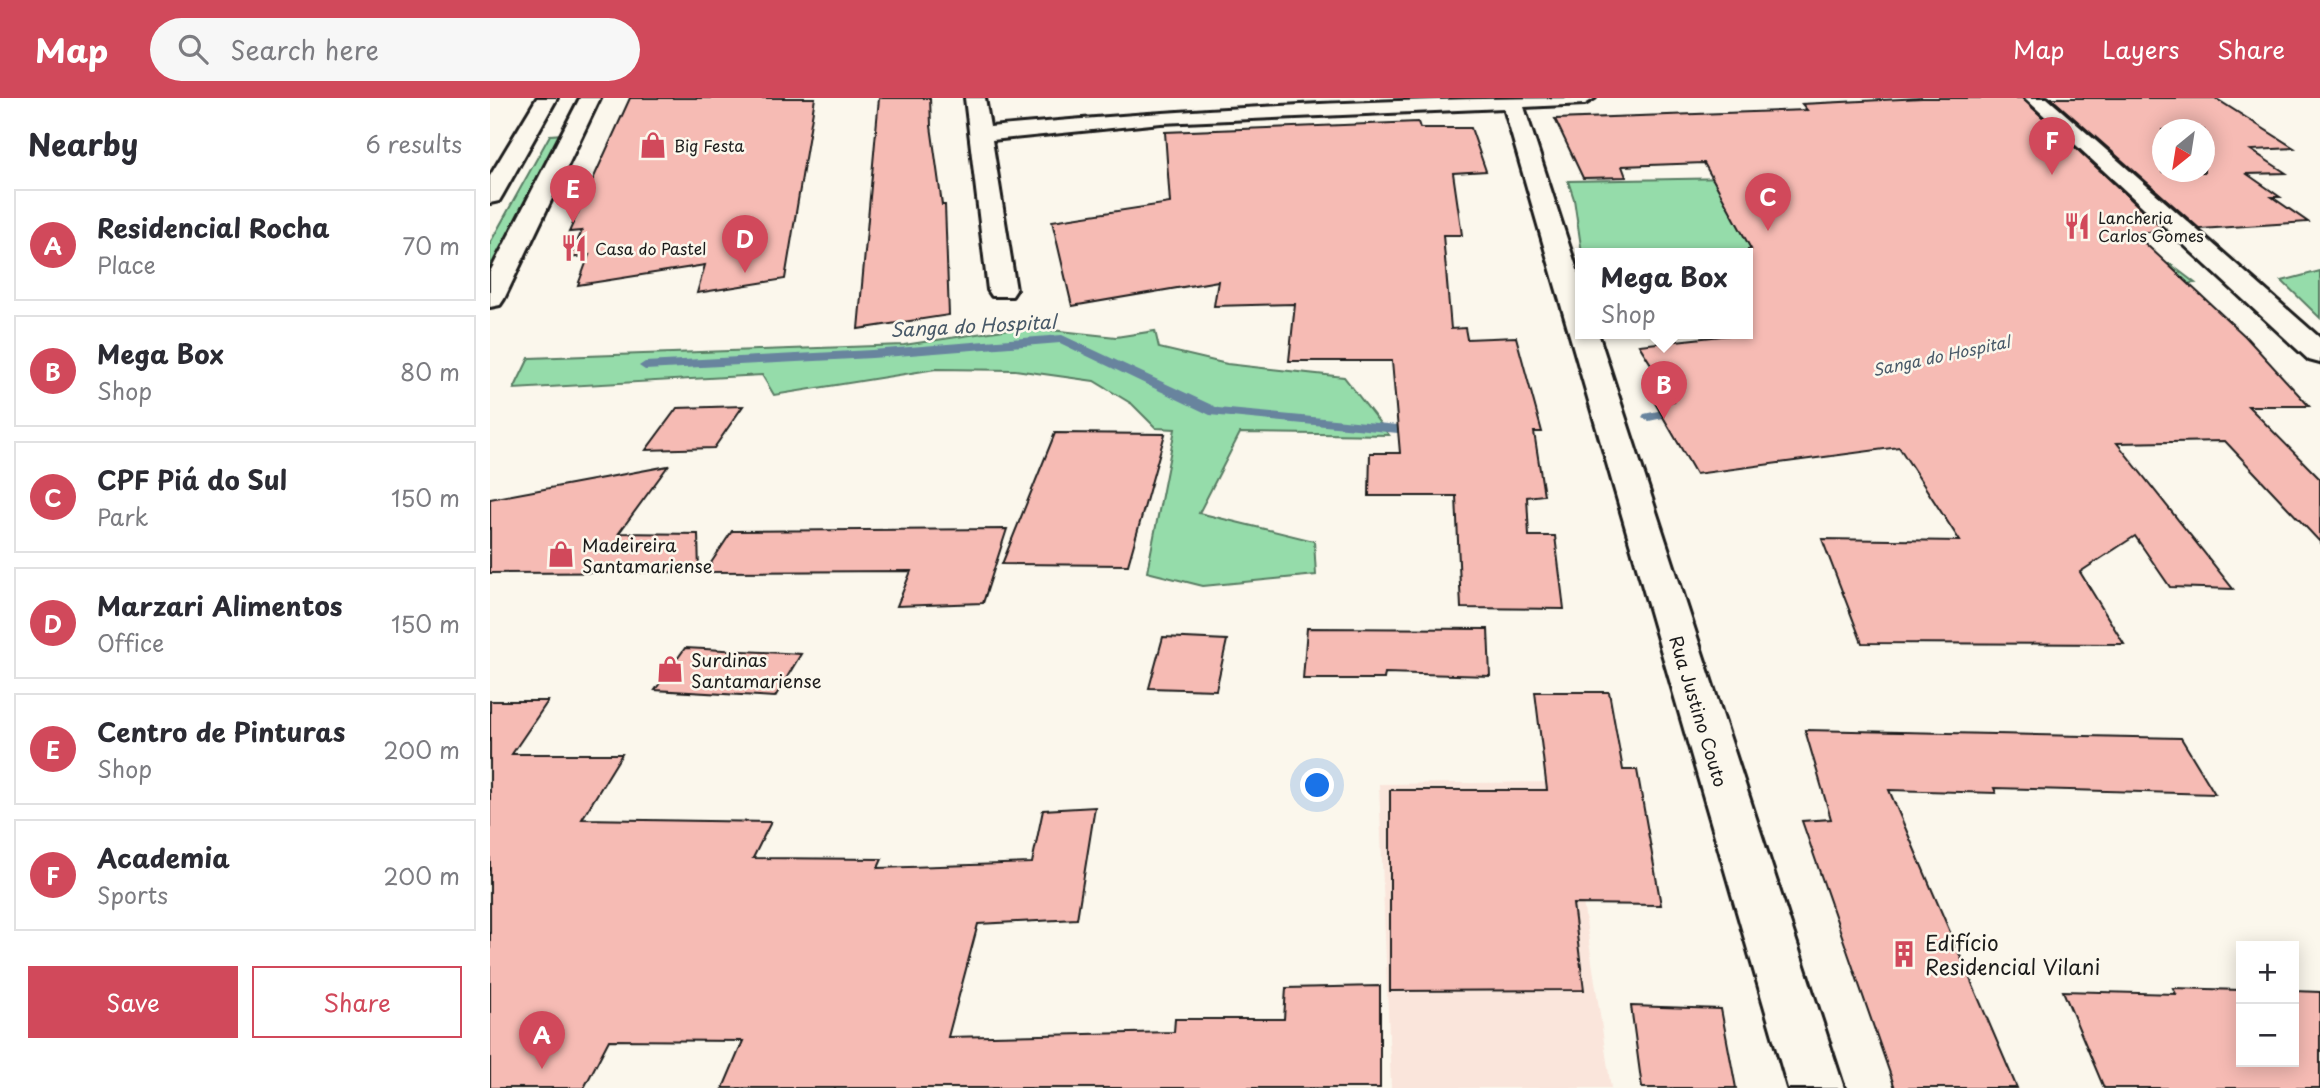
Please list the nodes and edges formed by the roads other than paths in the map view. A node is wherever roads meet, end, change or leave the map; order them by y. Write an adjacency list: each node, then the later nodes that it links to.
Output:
1 (547, 98): 8 (street)
2 (590, 98): 10 (street)
3 (975, 98): 7 (street)
4 (1586, 98): 6 (street)
5 (2035, 98): 13 (street)
6 (1512, 101): 7 (street); 11 (street)
7 (980, 135): 9 (street)
8 (490, 195)
9 (1002, 290)
10 (490, 299)
11 (1575, 308)
12 (1585, 339): 14 (street, Rua Justino Couto)
13 (2320, 354)
14 (1816, 1088)

